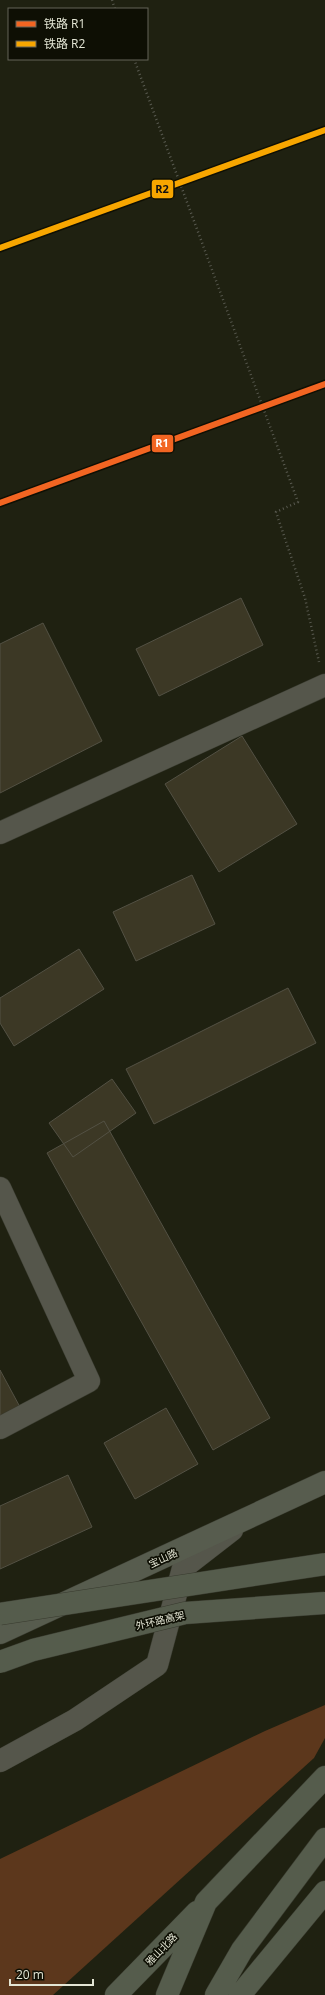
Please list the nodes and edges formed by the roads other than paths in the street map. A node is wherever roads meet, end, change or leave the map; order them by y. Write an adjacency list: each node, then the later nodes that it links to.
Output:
1 (325, 685): 2 (lane)
2 (0, 833)
3 (0, 1188): 4 (lane)
4 (0, 1428)
5 (325, 1482): 6 (main road, 宝山路)
6 (244, 1520): 10 (main road, 宝山路); 12 (lane)
7 (325, 1564): 9 (highway, bridge)
8 (325, 1603): 11 (highway, 外环路高架, bridge)
9 (0, 1614)
10 (0, 1633)
11 (0, 1662)
12 (0, 1762)
13 (325, 1777): 16 (highway, 雅山北路)
14 (325, 1840): 19 (highway)
15 (325, 1892): 20 (highway)
16 (206, 1902): 17 (highway, 雅山北路); 18 (highway)
17 (116, 1995)
18 (167, 1995)
19 (216, 1995)
20 (240, 1995)

